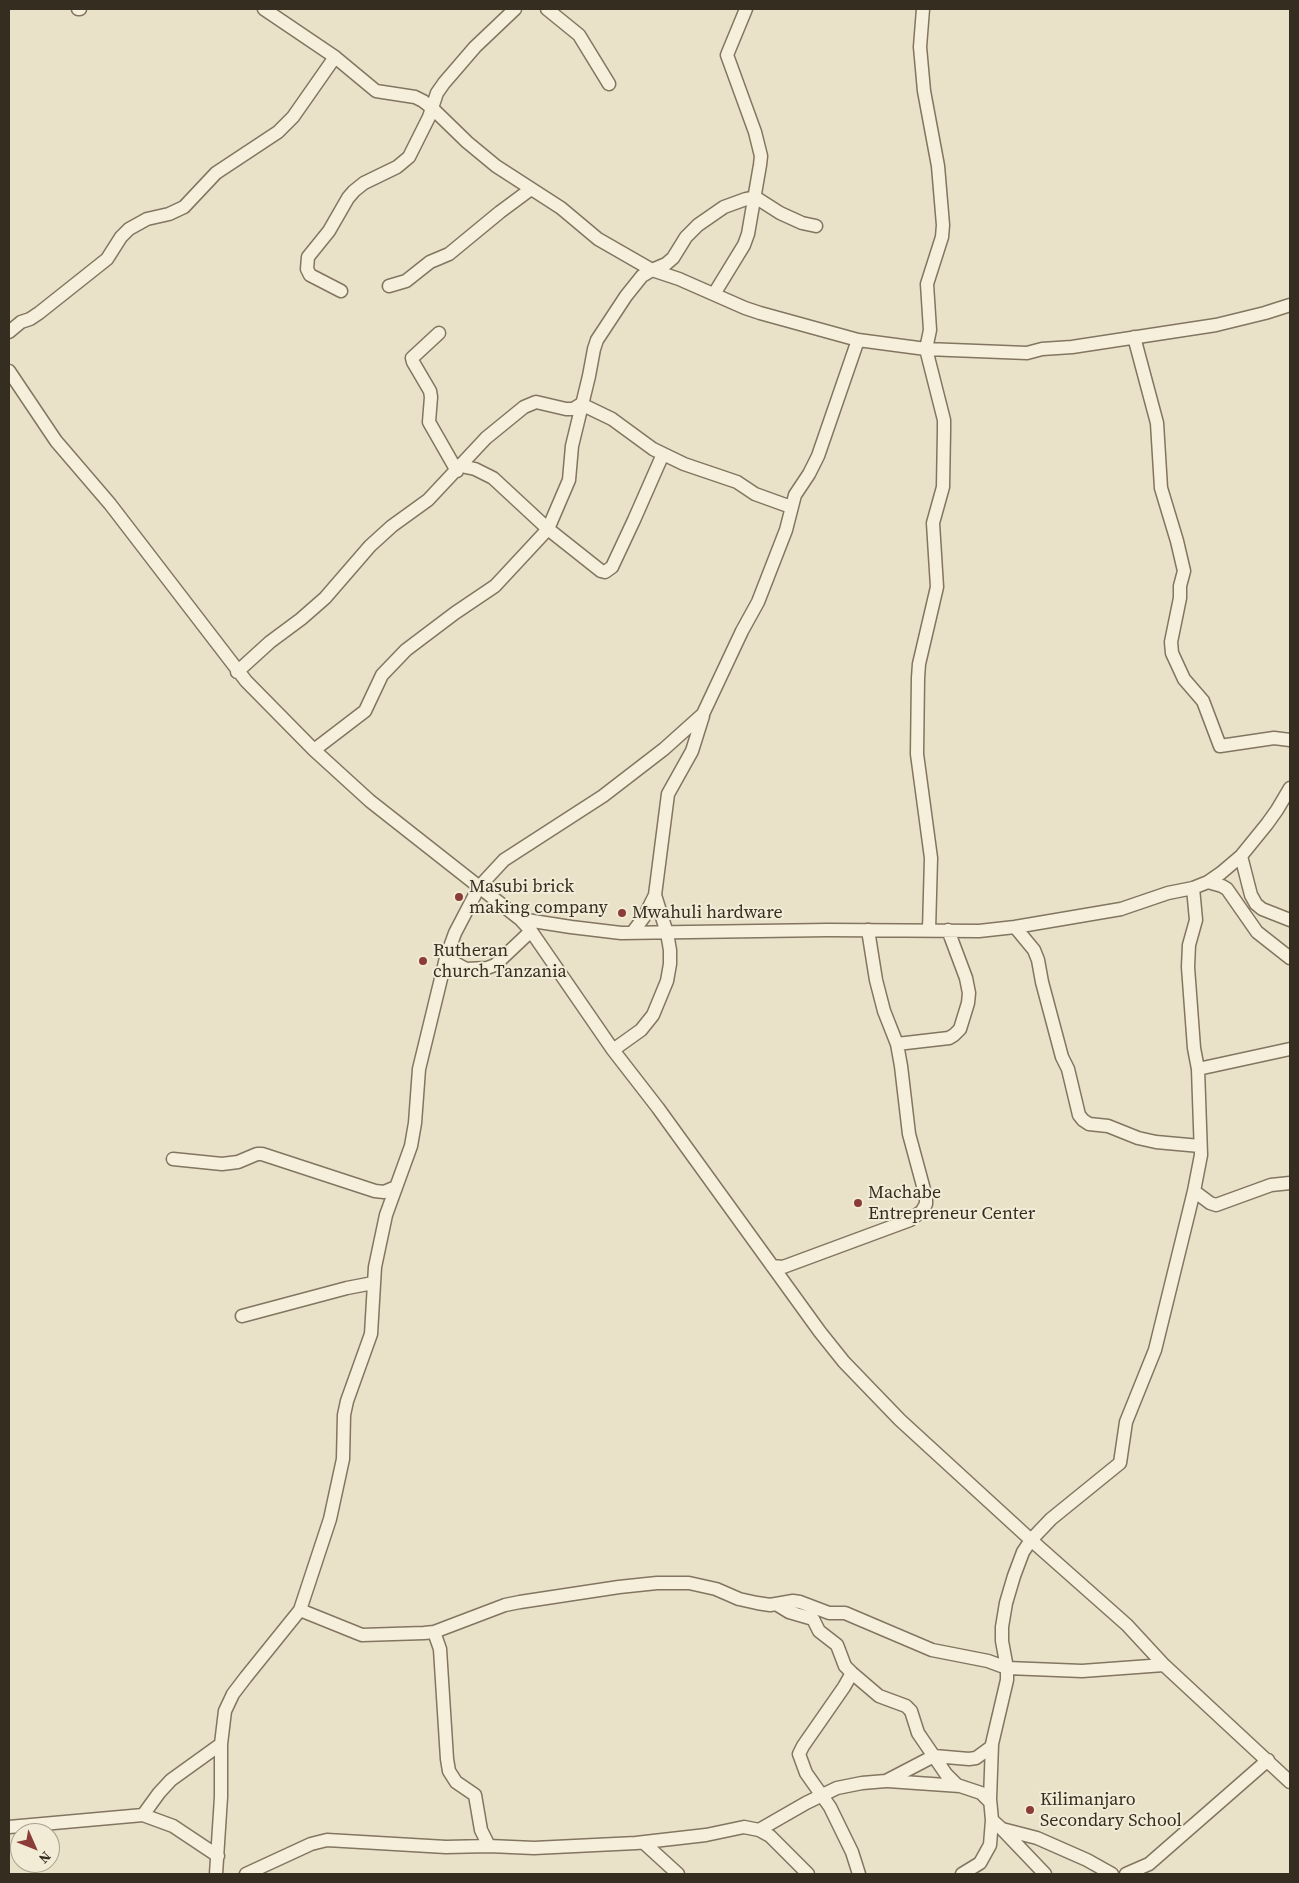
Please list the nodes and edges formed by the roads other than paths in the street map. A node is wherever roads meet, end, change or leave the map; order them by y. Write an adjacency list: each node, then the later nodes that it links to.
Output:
1 (264, 9): 6 (street)
2 (515, 9): 8 (street)
3 (546, 9): 7 (street)
4 (746, 9): 10 (street)
5 (923, 9): 23 (street)
6 (335, 57): 8 (street); 19 (street)
7 (609, 84)
8 (432, 108): 9 (street); 16 (street)
9 (532, 189): 13 (street); 15 (street)
10 (755, 197): 11 (street); 12 (street); 17 (street)
11 (816, 226)
12 (673, 258): 13 (street); 14 (street)
13 (652, 270): 14 (street); 25 (street)
14 (679, 279): 17 (street)
15 (390, 286)
16 (341, 291)
17 (714, 294): 22 (street)
18 (1290, 305): 21 (street)
19 (9, 332)
20 (439, 333): 27 (street)
21 (1134, 337): 23 (street); 32 (street)
22 (858, 340): 23 (street); 28 (street)
23 (926, 349): 45 (street)
24 (9, 372): 30 (street)
25 (581, 404): 26 (street); 27 (street); 29 (street)
26 (663, 454): 28 (street); 29 (street)
27 (459, 469): 29 (street); 30 (street)
28 (791, 507): 31 (street)
29 (548, 530): 33 (street)
30 (237, 672): 33 (street)
31 (703, 714): 38 (street); 40 (street)
32 (1290, 740)
33 (314, 750): 38 (street)
34 (1290, 788): 35 (street)
35 (1284, 810): 36 (street)
36 (1241, 856): 37 (street); 42 (street)
37 (1208, 882): 39 (street); 51 (street)
38 (479, 887): 41 (street); 50 (street)
39 (1193, 888): 43 (street); 55 (street)
40 (655, 895): 48 (street); 49 (street)
41 (520, 919): 47 (street); 49 (street)
42 (1290, 920)
43 (1015, 927): 46 (street); 56 (street)
44 (868, 930): 45 (street); 48 (street); 52 (street)
45 (929, 930): 46 (street)
46 (948, 930): 52 (street)
47 (531, 931): 50 (street); 54 (street)
48 (667, 932): 49 (street); 54 (street)
49 (632, 933)
50 (446, 958): 59 (street)
51 (1290, 958)
52 (896, 1044): 61 (street)
53 (1290, 1049): 55 (street)
54 (614, 1050): 61 (street)
55 (1198, 1069): 56 (street)
56 (1200, 1146): 60 (street)
57 (173, 1159): 59 (street)
58 (1290, 1183): 60 (street)
59 (396, 1187): 62 (street)
60 (1194, 1191): 64 (street)
61 (772, 1266): 64 (street)
62 (373, 1283): 63 (street); 66 (street)
63 (242, 1316)
64 (1031, 1540): 68 (street); 69 (street)
65 (776, 1604): 67 (street); 69 (street); 70 (street)
66 (300, 1610): 67 (street); 71 (street)
67 (434, 1632): 86 (street)
68 (1164, 1665): 69 (street); 74 (street)
69 (1007, 1668): 72 (street)
70 (852, 1673): 73 (street); 78 (street)
71 (221, 1744): 80 (street); 87 (street)
72 (991, 1747): 73 (street); 79 (street)
73 (934, 1756): 75 (street); 77 (street)
74 (1268, 1760): 76 (street); 96 (street)
75 (886, 1781): 77 (street); 78 (street)
76 (1290, 1782)
77 (960, 1786): 79 (street)
78 (823, 1795): 84 (street); 92 (street)
79 (990, 1802): 81 (street)
80 (143, 1815): 82 (street); 87 (street)
81 (992, 1820): 83 (street); 93 (street)
82 (9, 1827)
83 (1002, 1829): 94 (street); 95 (street)
84 (759, 1830): 85 (street); 91 (street)
85 (644, 1842): 86 (street); 90 (street)
86 (489, 1846): 89 (street)
87 (218, 1856): 88 (street)
88 (216, 1874)
89 (246, 1874)
90 (678, 1874)
91 (808, 1874)
92 (859, 1874)
93 (962, 1874)
94 (1045, 1874)
95 (1112, 1874)
96 (1126, 1874)

